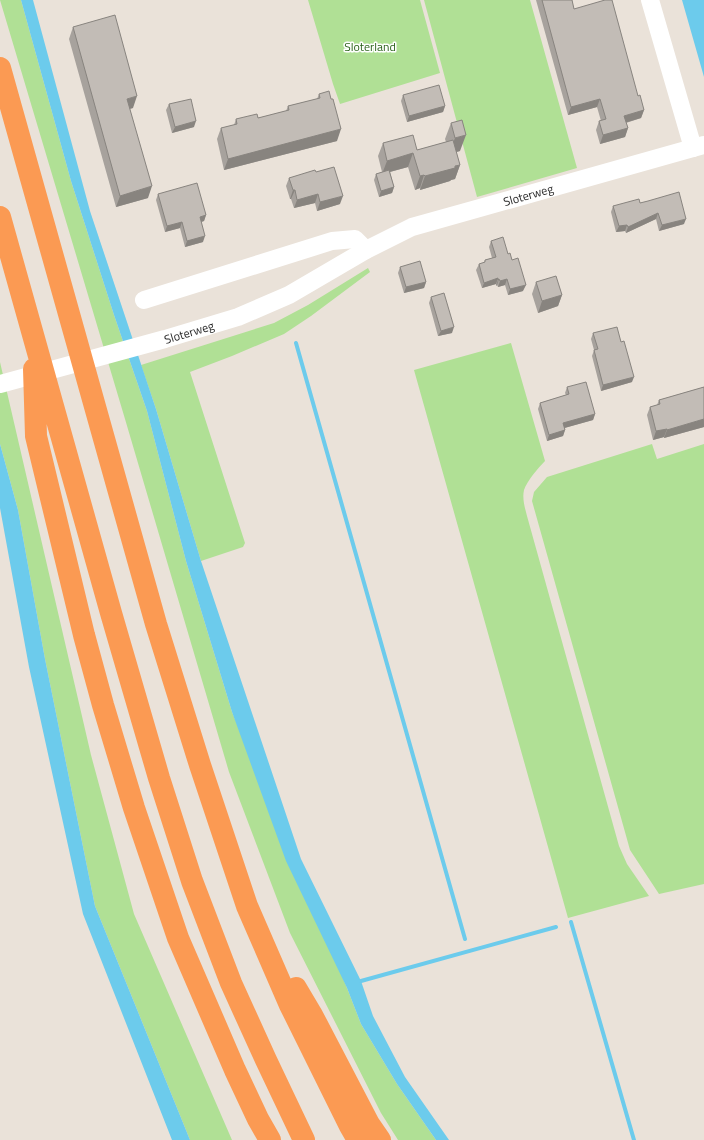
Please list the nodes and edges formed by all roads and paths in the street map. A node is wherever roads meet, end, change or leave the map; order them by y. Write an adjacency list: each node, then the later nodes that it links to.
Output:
1 (650, 0): 3 (street, Sloterweg)
2 (0, 68): 9 (highway)
3 (698, 146): 5 (street, Sloterweg)
4 (0, 217): 7 (highway)
5 (366, 250): 6 (street); 8 (street, Sloterweg)
6 (144, 300)
7 (33, 334): 10 (highway); 13 (highway)
8 (0, 384)
9 (247, 906): 14 (highway); 15 (highway)
10 (235, 1070): 11 (highway); 12 (highway)
11 (254, 1140)
12 (270, 1140)
13 (304, 1140)
14 (358, 1140)
15 (380, 1140)

